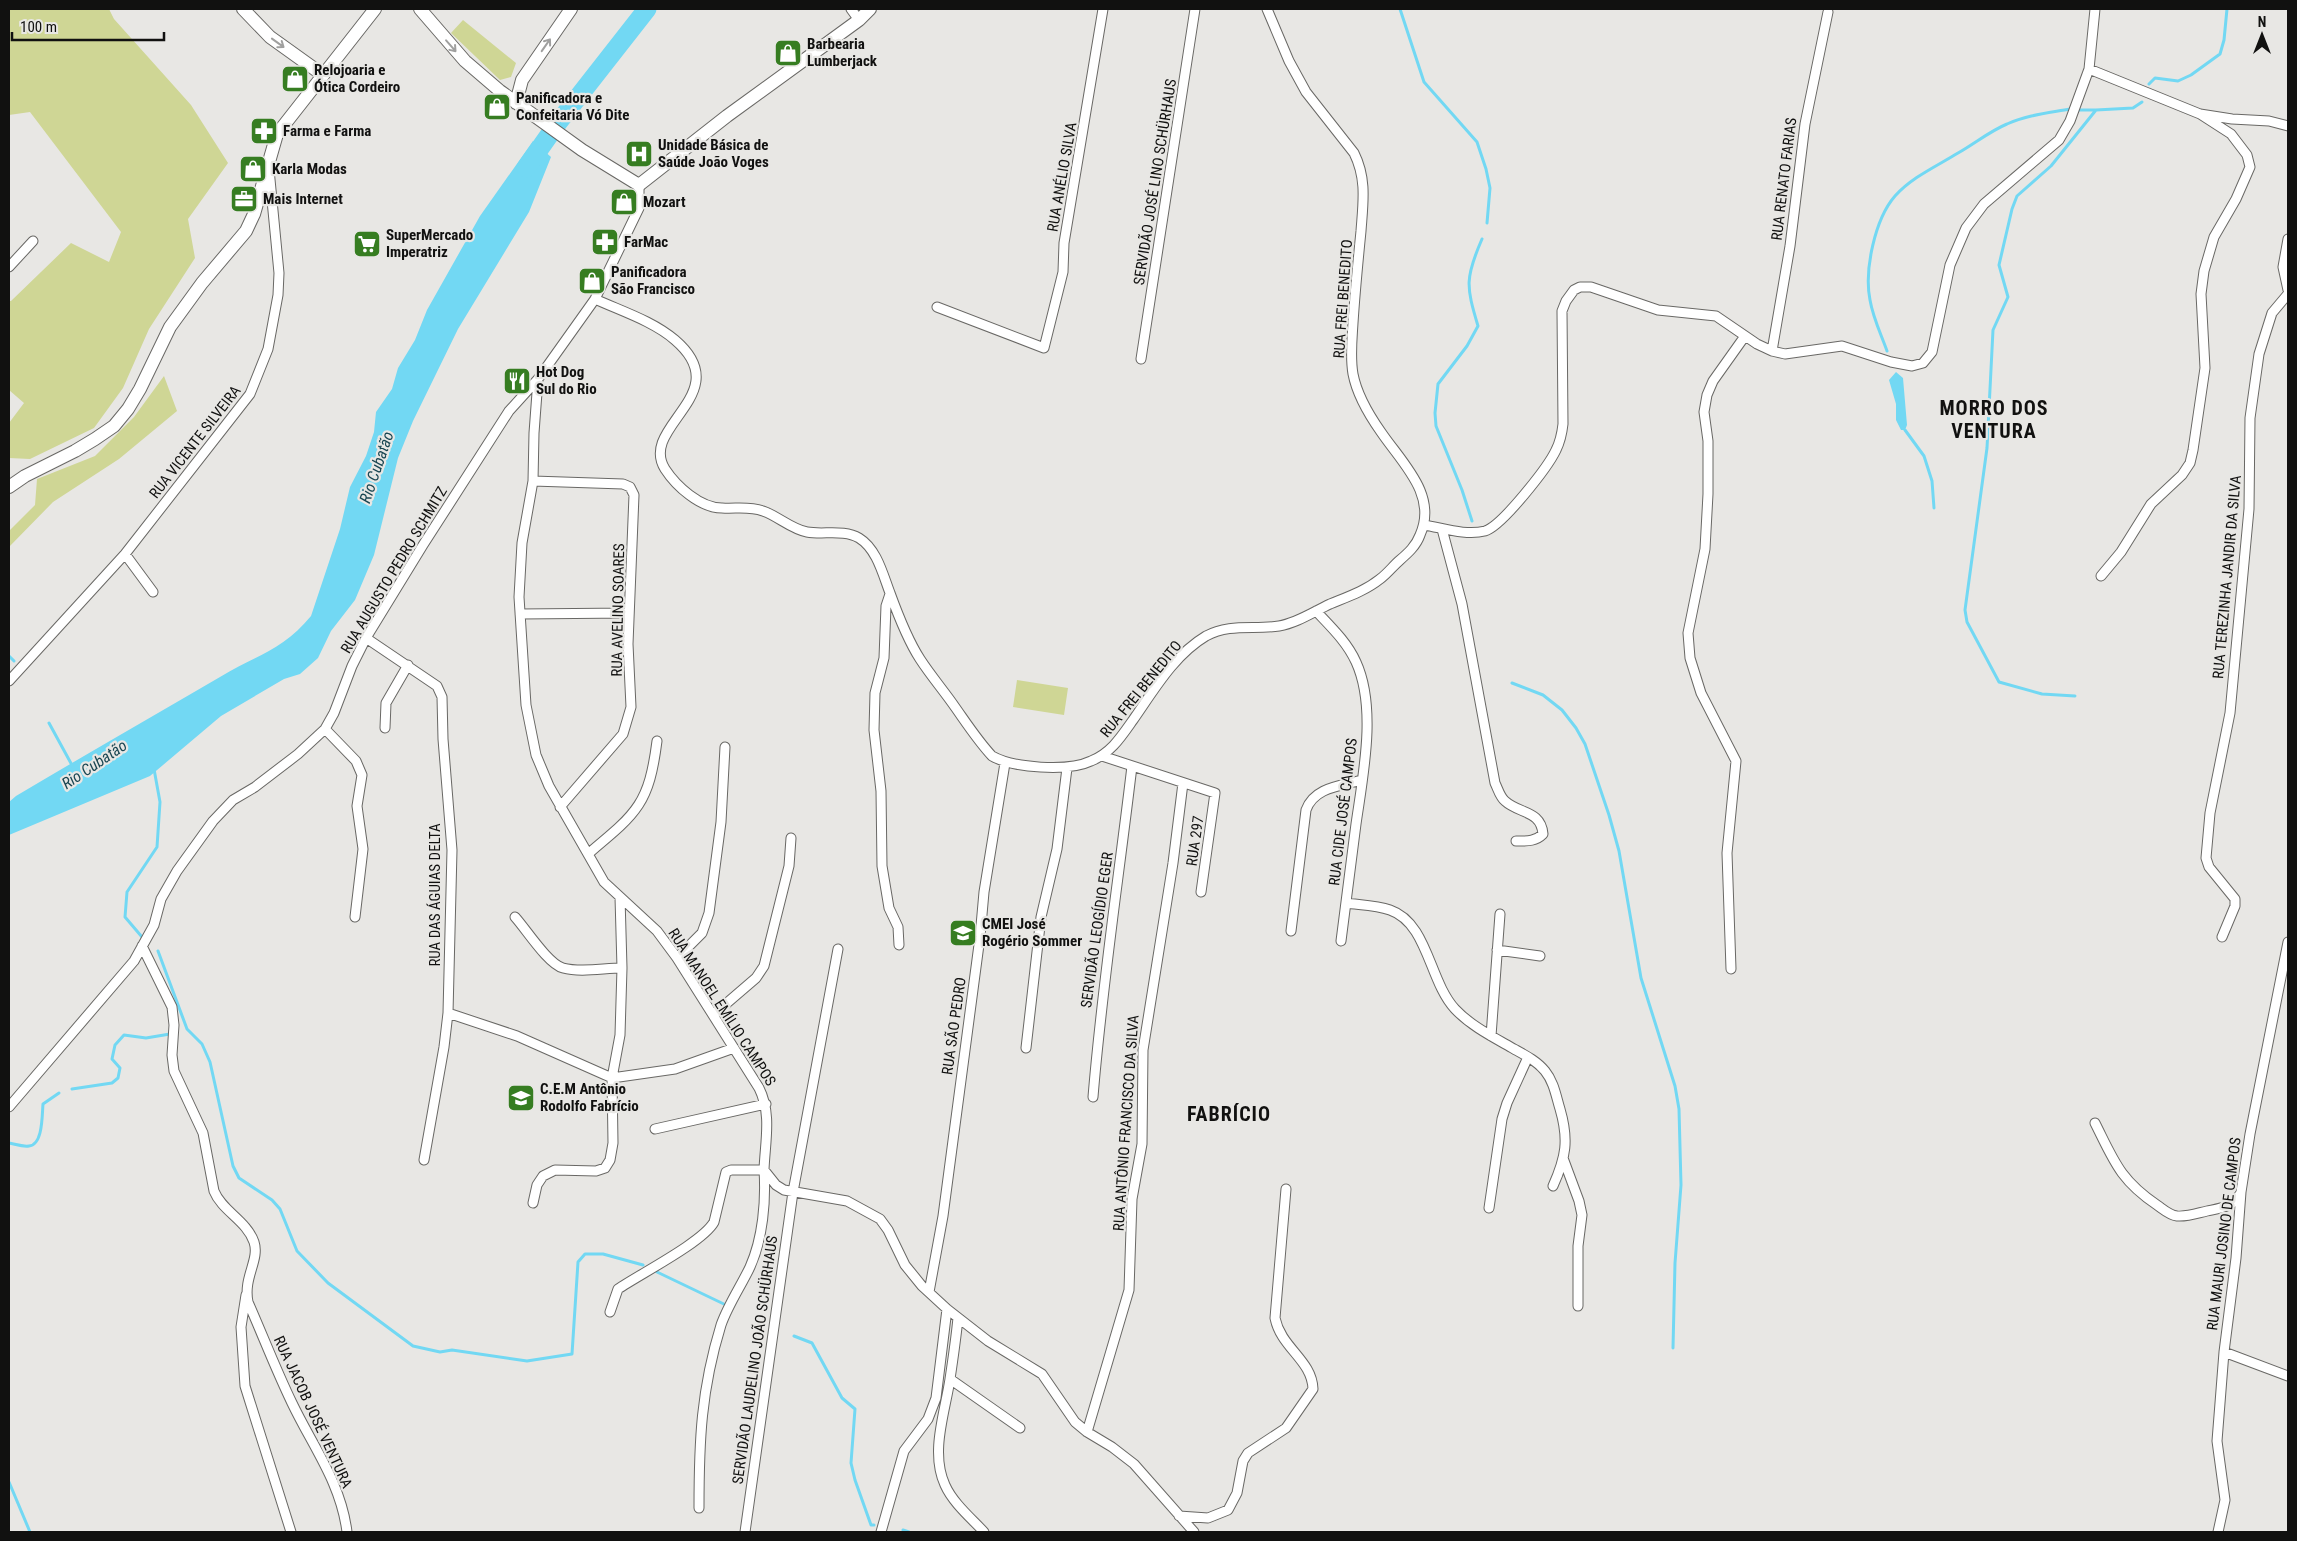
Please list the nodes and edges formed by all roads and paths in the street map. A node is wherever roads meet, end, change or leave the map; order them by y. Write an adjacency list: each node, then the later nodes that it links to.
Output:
1 (243, 9): 14 (main road, one-way to 14)
2 (375, 9): 14 (main road)
3 (420, 9): 16 (main road, one-way to 16)
4 (571, 9): 15 (main road, one-way to 4)
5 (850, 9): 12 (street)
6 (870, 9): 12 (main road)
7 (1103, 9): 27 (street, RUA ANÉLIO SILVA)
8 (1196, 9): 30 (street, SERVIDÃO JOSÉ LINO SCHÜRHAUS)
9 (1267, 9): 34 (street, RUA FREI BENEDITO)
10 (2095, 9): 13 (street)
11 (1828, 12): 29 (street, RUA RENATO FARIAS)
12 (859, 20): 21 (main road)
13 (2089, 69): 18 (street); 29 (street)
14 (323, 75): 20 (main road)
15 (522, 80): 16 (main road); 17 (main road)
16 (500, 91): 17 (main road)
17 (520, 106): 21 (main road)
18 (2200, 114): 19 (street); 37 (street)
19 (2288, 126)
20 (269, 166): 33 (main road); 36 (street, RUA VICENTE SILVEIRA)
21 (638, 185): 26 (street, RUA AUGUSTO PEDRO SCHMITZ)
22 (2288, 239): 25 (street)
23 (34, 241): 24 (street)
24 (9, 267)
25 (2288, 292): 67 (street, RUA TEREZINHA JANDIR DA SILVA)
26 (594, 299): 31 (street, RUA AUGUSTO PEDRO SCHMITZ); 39 (street)
27 (938, 307)
28 (1745, 336): 29 (street); 35 (street); 77 (street)
29 (1772, 351)
30 (1141, 359)
31 (538, 379): 32 (street, RUA MANOEL EMÍLIO CAMPOS); 43 (street, RUA AUGUSTO PEDRO SCHMITZ)
32 (534, 481): 41 (street, RUA AVELINO SOARES); 42 (street, RUA MANOEL EMÍLIO CAMPOS)
33 (9, 487)
34 (1424, 525): 35 (street); 40 (street, RUA FREI BENEDITO)
35 (1442, 529): 58 (street)
36 (125, 554): 38 (street); 45 (street, RUA VICENTE SILVEIRA)
37 (2101, 576)
38 (153, 592)
39 (890, 594): 51 (street); 70 (street)
40 (1316, 611): 50 (street, RUA FREI BENEDITO); 54 (street, RUA CIDE JOSÉ CAMPOS)
41 (629, 613): 42 (street); 56 (street, RUA AVELINO SOARES)
42 (520, 614): 56 (street, RUA MANOEL EMÍLIO CAMPOS)
43 (366, 638): 44 (street, RUA DAS ÁGUIAS DELTA); 47 (street, RUA AUGUSTO PEDRO SCHMITZ)
44 (408, 665): 46 (street); 78 (street, RUA DAS ÁGUIAS DELTA)
45 (9, 681)
46 (385, 728)
47 (325, 729): 64 (street); 71 (street, RUA AUGUSTO PEDRO SCHMITZ)
48 (657, 740): 59 (street)
49 (725, 747): 75 (street)
50 (1102, 756): 52 (street); 53 (street, RUA FREI BENEDITO)
51 (1005, 763): 53 (street, RUA FREI BENEDITO); 99 (street, RUA SÃO PEDRO)
52 (1132, 766): 55 (street); 85 (street, SERVIDÃO LEOGÍDIO EGER)
53 (1067, 768): 82 (street)
54 (1362, 780): 62 (street, RUA CIDE JOSÉ CAMPOS); 66 (street)
55 (1183, 782): 60 (street, RUA 297); 109 (street, RUA ANTÔNIO FRANCISCO DA SILVA)
56 (560, 807): 59 (street, RUA MANOEL EMÍLIO CAMPOS)
57 (791, 838): 79 (street)
58 (1516, 841)
59 (589, 853): 61 (street, RUA MANOEL EMÍLIO CAMPOS)
60 (1202, 892)
61 (620, 898): 75 (street, RUA MANOEL EMÍLIO CAMPOS); 76 (street)
62 (1346, 903): 68 (street, RUA CIDE JOSÉ CAMPOS); 80 (street)
63 (1500, 914): 73 (street)
64 (355, 917)
65 (515, 917): 76 (street)
66 (1291, 931)
67 (2222, 937)
68 (1340, 941)
69 (2288, 942): 96 (street, RUA MAURI JOSINO DE CAMPOS)
70 (899, 945)
71 (142, 946): 87 (street, RUA AUGUSTO PEDRO SCHMITZ); 100 (street)
72 (838, 949): 95 (street, SERVIDÃO LAUDELINO JOÃO SCHÜRHAUS)
73 (1497, 950): 74 (street); 80 (street)
74 (1540, 956)
75 (677, 958): 79 (street, RUA MANOEL EMÍLIO CAMPOS)
76 (622, 968): 84 (street)
77 (1731, 968)
78 (448, 1013): 84 (street); 91 (street, RUA DAS ÁGUIAS DELTA)
79 (713, 1015): 81 (street, RUA MANOEL EMÍLIO CAMPOS)
80 (1491, 1036): 83 (street)
81 (734, 1048): 84 (street); 86 (street, RUA MANOEL EMÍLIO CAMPOS)
82 (1026, 1048)
83 (1528, 1057): 90 (street); 98 (street)
84 (612, 1078): 97 (street)
85 (1093, 1097)
86 (766, 1104): 89 (street); 92 (street, RUA MANOEL EMÍLIO CAMPOS)
87 (9, 1107)
88 (2095, 1123): 96 (street)
89 (655, 1129)
90 (1563, 1158): 93 (street); 101 (street)
91 (424, 1160)
92 (764, 1170): 95 (street); 103 (street); 110 (street, RUA MANOEL EMÍLIO CAMPOS)
93 (1553, 1186)
94 (1286, 1189): 111 (street)
95 (793, 1192): 99 (street); 114 (street, SERVIDÃO LAUDELINO JOÃO SCHÜRHAUS)
96 (2241, 1192): 105 (street, RUA MAURI JOSINO DE CAMPOS)
97 (533, 1203)
98 (1489, 1208)
99 (929, 1292): 102 (street)
100 (246, 1293): 112 (street); 113 (street, RUA JACOB JOSÉ VENTURA)
101 (1578, 1306)
102 (947, 1310): 104 (street); 115 (street)
103 (610, 1312)
104 (958, 1318): 107 (street); 109 (street)
105 (2224, 1352): 106 (street); 118 (street, RUA MAURI JOSINO DE CAMPOS)
106 (2288, 1376)
107 (950, 1379): 108 (street); 116 (street)
108 (1020, 1428)
109 (1087, 1432): 111 (street)
110 (699, 1508)
111 (1180, 1516): 117 (street)
112 (291, 1532)
113 (347, 1532)
114 (745, 1532)
115 (881, 1532)
116 (984, 1532)
117 (1194, 1532)
118 (2218, 1532)

